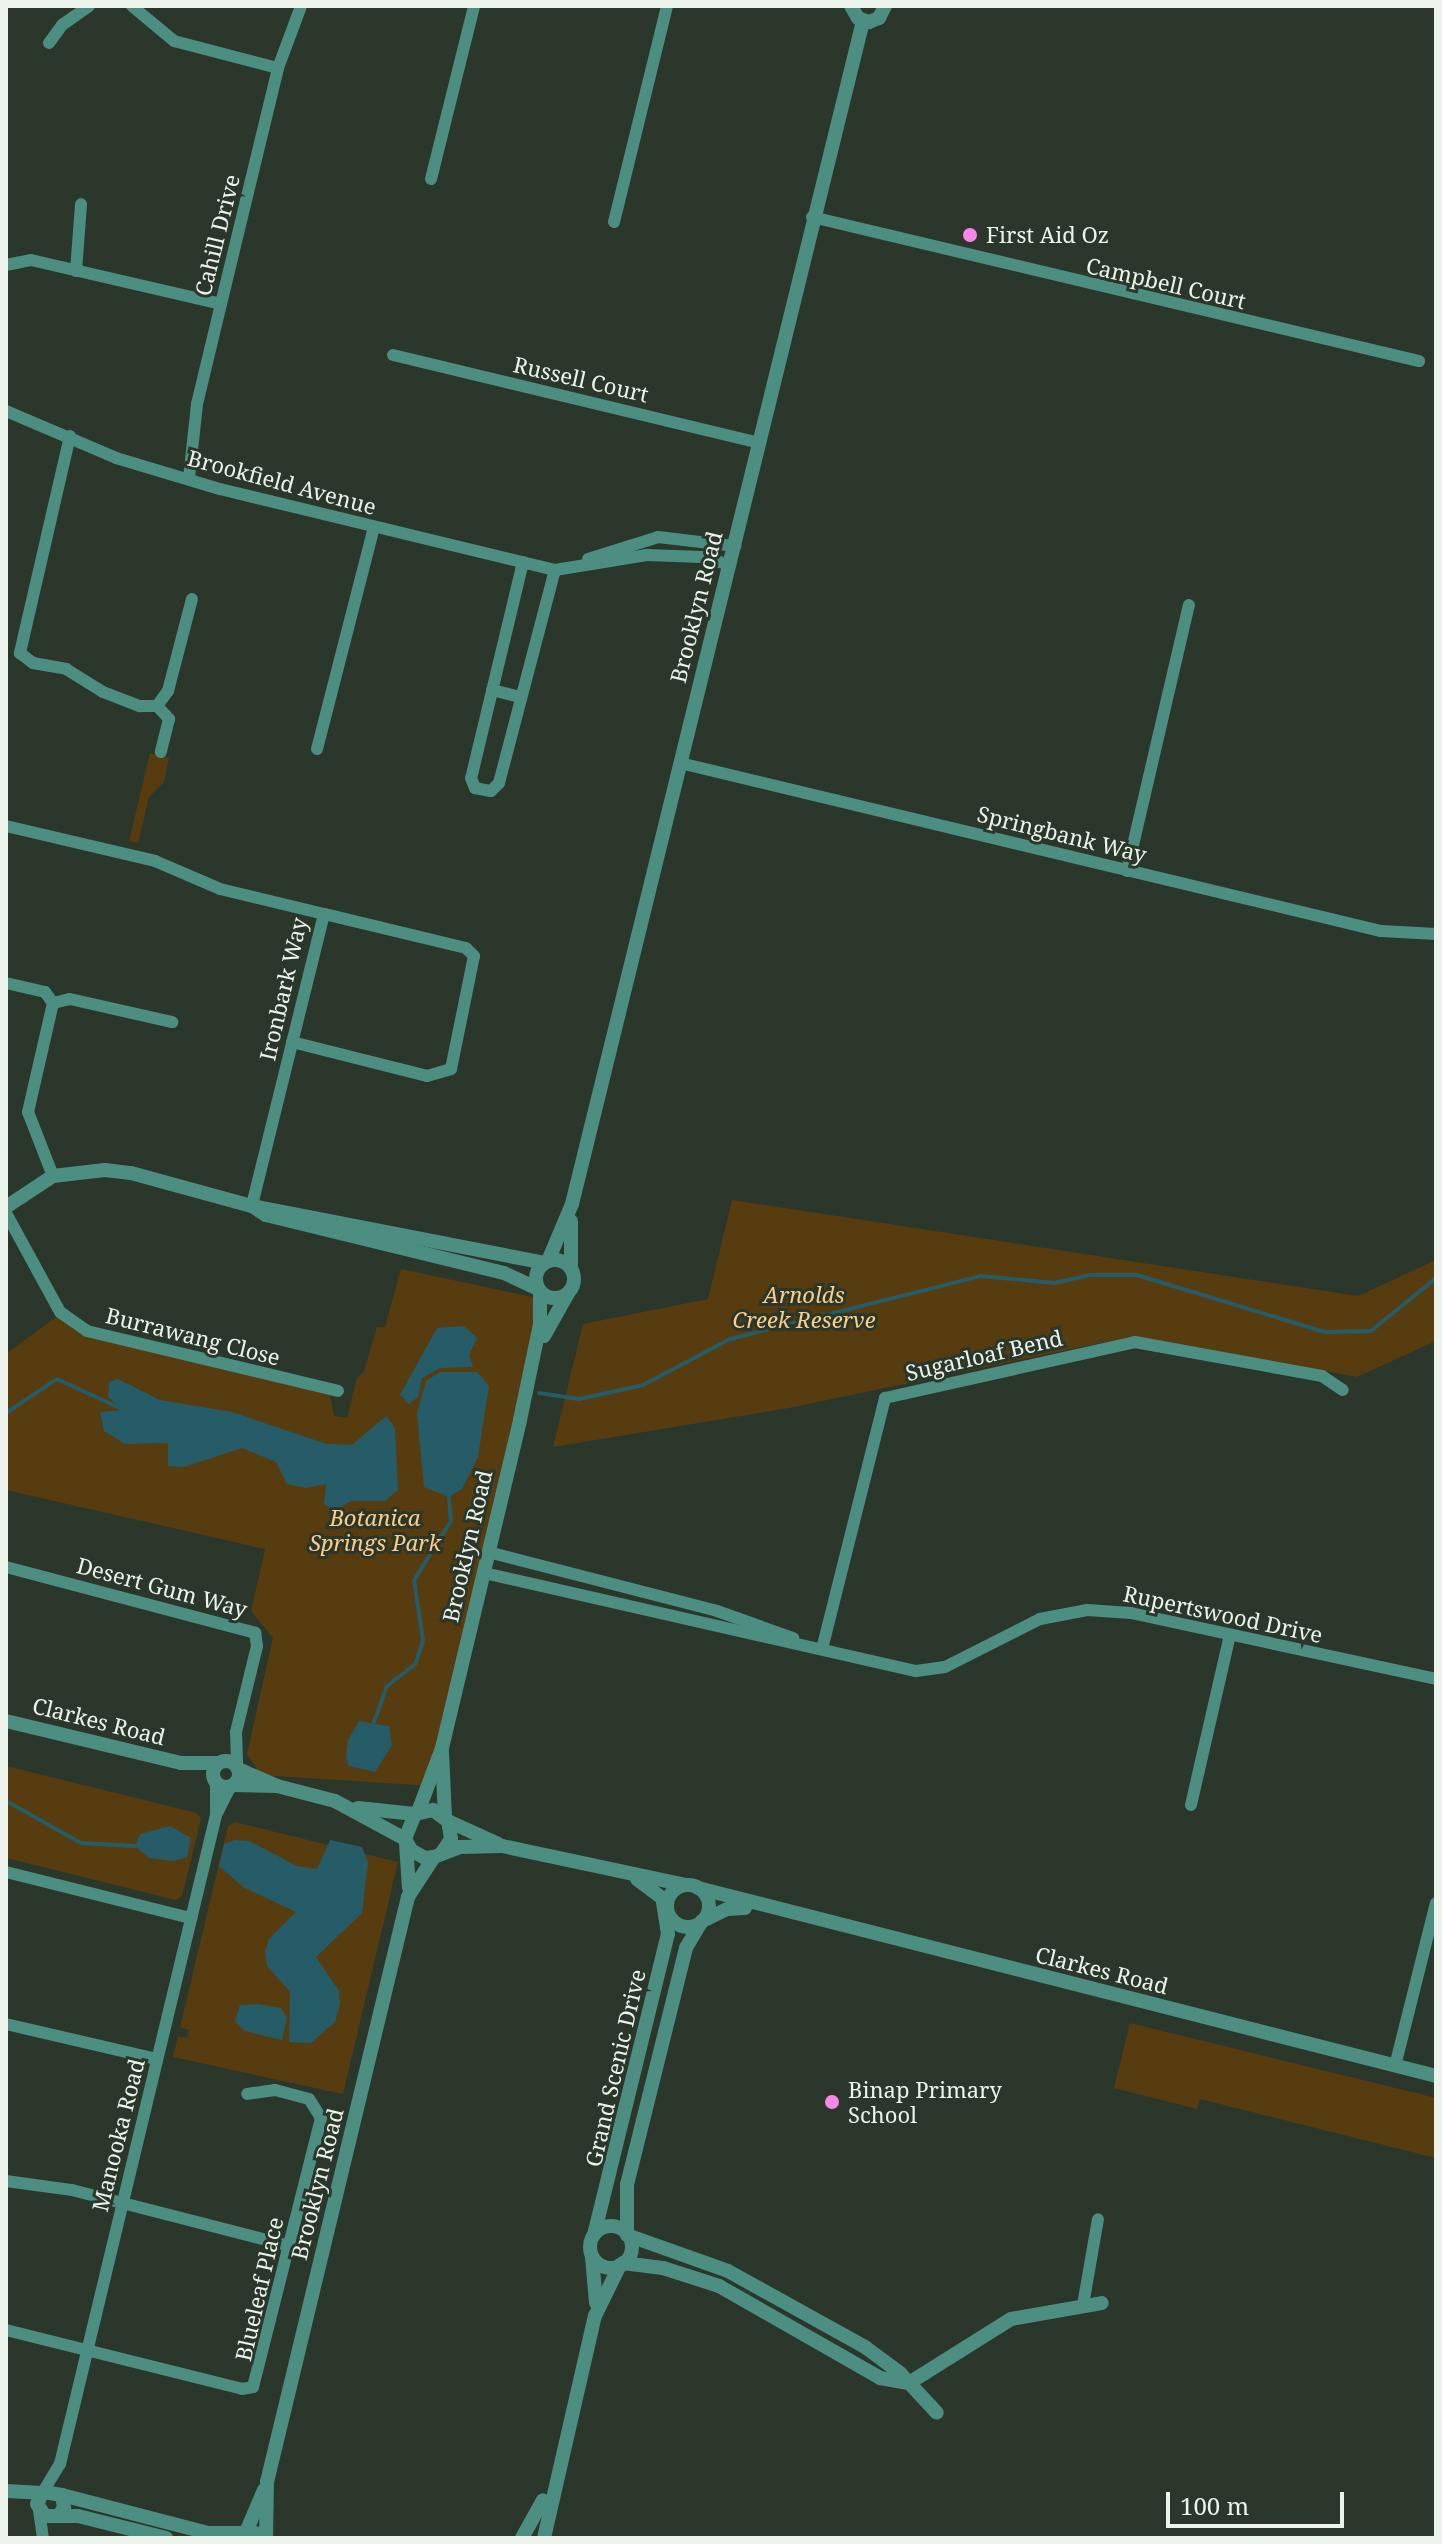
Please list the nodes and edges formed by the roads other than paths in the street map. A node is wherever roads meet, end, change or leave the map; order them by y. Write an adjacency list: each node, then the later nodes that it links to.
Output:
1 (89, 6): 9 (street)
2 (132, 6): 10 (street)
3 (301, 6): 10 (street, Cahill Drive)
4 (474, 6): 11 (street)
5 (667, 6): 14 (street)
6 (851, 6): 8 (street)
7 (885, 6): 8 (street)
8 (863, 21): 13 (street, Brooklyn Road)
9 (49, 43)
10 (278, 68): 17 (street, Cahill Drive)
11 (431, 179)
12 (81, 204): 16 (street)
13 (812, 217): 19 (street, Campbell Court); 22 (street, Brooklyn Road)
14 (614, 222)
15 (6, 265): 16 (street)
16 (76, 271): 17 (street)
17 (221, 304): 23 (street, Cahill Drive)
18 (393, 355): 22 (street, Russell Court)
19 (1419, 361)
20 (6, 411): 21 (street, Brookfield Avenue)
21 (70, 436): 23 (street, Brookfield Avenue); 33 (street)
22 (759, 443): 26 (street, Brooklyn Road)
23 (189, 478): 24 (street, Brookfield Avenue)
24 (374, 527): 28 (street, Brookfield Avenue); 38 (street)
25 (678, 537): 26 (street); 27 (street); 30 (street)
26 (735, 546): 29 (street, Brooklyn Road)
27 (679, 555): 29 (street, Brookfield Avenue); 30 (street, Brookfield Avenue)
28 (523, 562): 30 (street, Brookfield Avenue); 35 (street)
29 (730, 565): 40 (street, Brooklyn Road)
30 (555, 570): 36 (street)
31 (192, 599): 37 (street)
32 (1189, 605): 42 (street)
33 (20, 653): 34 (street); 37 (street)
34 (6, 659)
35 (492, 690): 36 (street); 36 (street)
36 (520, 697)
37 (157, 706): 39 (street)
38 (317, 749)
39 (161, 752)
40 (680, 763): 42 (street, Springbank Way); 50 (street, Brooklyn Road)
41 (6, 826): 43 (street, Ironbark Way)
42 (1127, 871): 44 (street, Springbank Way)
43 (324, 914): 48 (street, Ironbark Way); 48 (street)
44 (1436, 934)
45 (6, 983): 46 (street)
46 (53, 1003): 47 (street); 49 (street)
47 (172, 1022)
48 (292, 1042): 51 (street, Ironbark Way)
49 (53, 1176): 51 (street); 52 (street)
50 (572, 1204): 54 (street, Brooklyn Road); 55 (street, Brooklyn Road)
51 (252, 1206): 54 (street); 56 (street)
52 (6, 1207)
53 (6, 1213): 60 (street, Burrawang Close)
54 (546, 1262): 55 (street); 56 (street)
55 (571, 1269): 57 (street)
56 (539, 1290): 57 (street); 58 (street, Brooklyn Road)
57 (570, 1290): 58 (street, Brooklyn Road)
58 (535, 1354): 61 (street, Brooklyn Road)
59 (1343, 1390): 67 (street, Sugarloaf Bend)
60 (338, 1391)
61 (488, 1552): 63 (street, Brooklyn Road); 64 (street, Rupertswood Drive)
62 (6, 1567): 70 (street, Desert Gum Way)
63 (484, 1573): 65 (street, Rupertswood Drive); 71 (street, Brooklyn Road)
64 (632, 1590): 65 (street); 67 (street, Rupertswood Drive)
65 (628, 1606): 67 (street, Rupertswood Drive)
66 (1230, 1635): 67 (street, Rupertswood Drive); 68 (street, Rupertswood Drive); 77 (street)
67 (822, 1649)
68 (1436, 1679)
69 (6, 1721): 72 (street, Clarkes Road)
70 (236, 1732): 73 (street, Desert Gum Way); 74 (street, Desert Gum Way)
71 (442, 1748): 79 (street, Brooklyn Road); 80 (street, Brooklyn Road)
72 (181, 1763): 73 (street, Clarkes Road); 75 (street, Clarkes Road)
73 (219, 1763): 74 (street, Clarkes Road); 75 (street)
74 (238, 1768): 75 (street); 76 (street, Clarkes Road)
75 (224, 1784): 76 (street, Clarkes Road); 91 (street, Manooka Road)
76 (277, 1786): 78 (street, Clarkes Road)
77 (1191, 1805)
78 (354, 1808): 79 (street, Clarkes Road); 81 (street, Clarkes Road)
79 (416, 1813): 80 (street); 81 (street)
80 (447, 1819): 82 (street, Clarkes Road); 83 (street)
81 (405, 1841): 83 (street); 87 (street, Brooklyn Road)
82 (502, 1846): 83 (street, Clarkes Road); 85 (street, Clarkes Road)
83 (437, 1855): 87 (street, Brooklyn Road)
84 (6, 1872): 91 (street)
85 (630, 1874): 86 (street, Clarkes Road); 90 (street, Clarkes Road)
86 (692, 1887): 89 (street, Clarkes Road); 90 (street); 92 (street)
87 (408, 1897): 115 (street, Brooklyn Road)
88 (1436, 1903): 95 (street)
89 (758, 1907): 92 (street, Clarkes Road); 95 (street, Clarkes Road)
90 (667, 1910): 92 (street, Clarkes Road); 101 (street, Grand Scenic Drive)
91 (191, 1918): 94 (street, Manooka Road)
92 (702, 1921): 102 (street, Grand Scenic Drive)
93 (6, 2024): 94 (street)
94 (157, 2059): 99 (street, Manooka Road)
95 (1395, 2066): 96 (street, Clarkes Road)
96 (1436, 2076)
97 (247, 2094): 103 (street, Blueleaf Place)
98 (6, 2181): 99 (street)
99 (121, 2205): 103 (street); 110 (street, Manooka Road)
100 (1098, 2219): 107 (street)
101 (594, 2235): 102 (street); 104 (street, Grand Scenic Drive)
102 (627, 2235): 105 (street, Grand Scenic Drive); 111 (street)
103 (290, 2246): 110 (street, Blueleaf Place)
104 (592, 2257): 105 (street); 108 (street, Grand Scenic Drive)
105 (622, 2264): 108 (street, Grand Scenic Drive); 111 (street)
106 (1102, 2303): 107 (street)
107 (1083, 2305): 111 (street)
108 (595, 2316): 114 (street, Grand Scenic Drive)
109 (6, 2330): 110 (street)
110 (87, 2351): 113 (street, Manooka Road)
111 (909, 2383): 112 (street)
112 (937, 2413)
113 (60, 2464): 117 (street, Manooka Road); 119 (street, Manooka Road)
114 (560, 2466): 126 (street, Grand Scenic Drive); 127 (street, Grand Scenic Drive)
115 (267, 2482): 122 (street, Brooklyn Road); 125 (street, Brooklyn Road)
116 (6, 2491): 118 (street)
117 (43, 2493): 118 (street); 119 (street); 120 (street)
118 (22, 2495): 120 (street)
119 (62, 2495): 121 (street); 122 (street)
120 (39, 2509): 121 (street); 123 (street)
121 (58, 2515): 123 (street); 124 (street)
122 (241, 2534): 125 (street)
123 (43, 2537)
124 (166, 2538)
125 (266, 2538)
126 (522, 2538)
127 (544, 2538)

